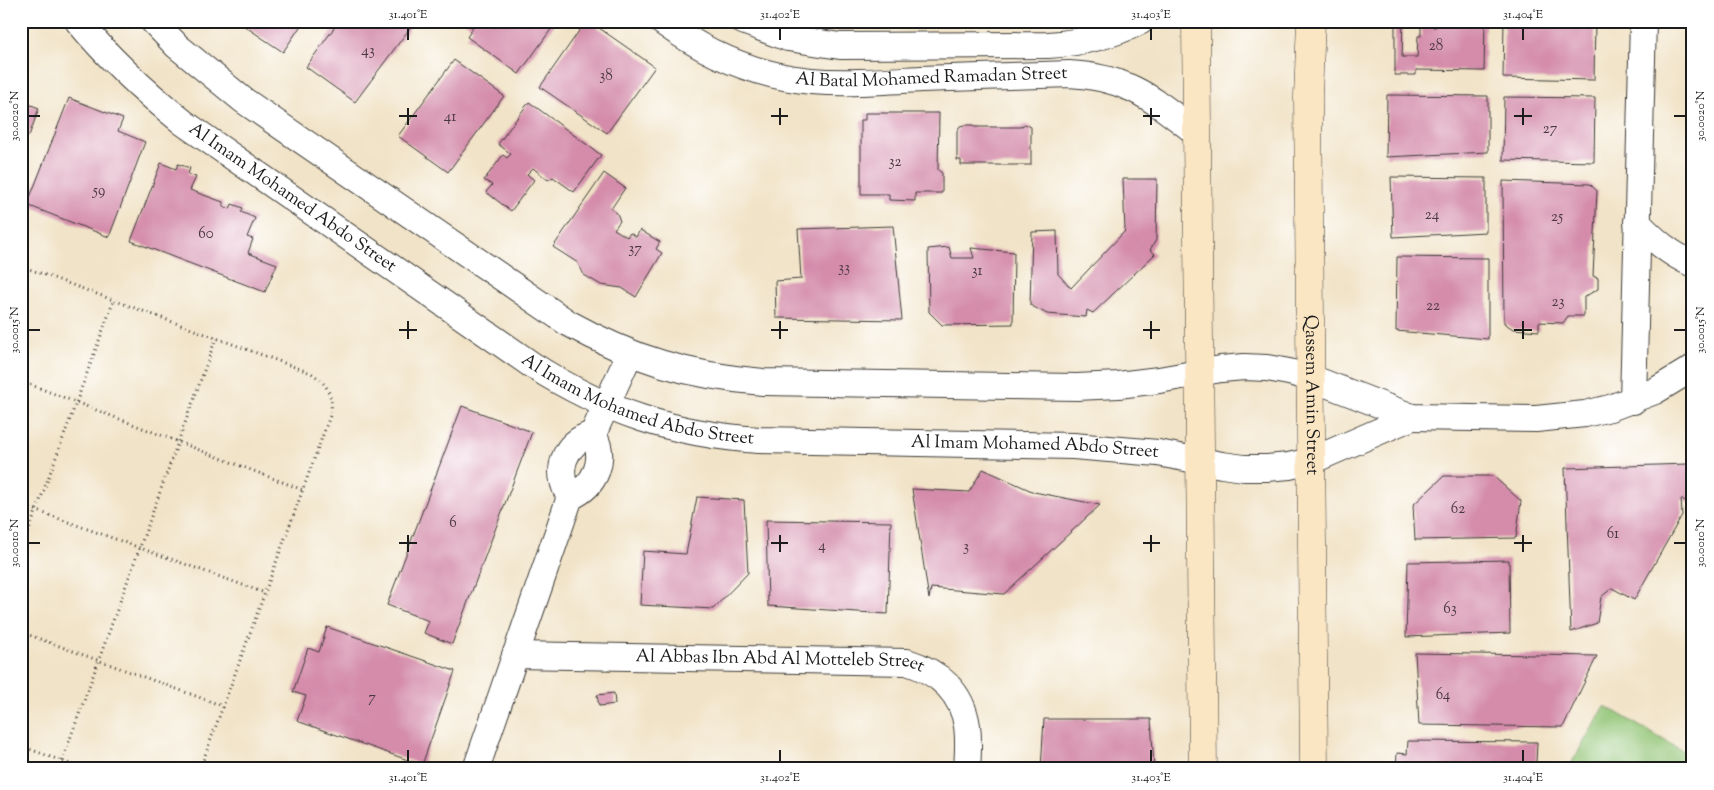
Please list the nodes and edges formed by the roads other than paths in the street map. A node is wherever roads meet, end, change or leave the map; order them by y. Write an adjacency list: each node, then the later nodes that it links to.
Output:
1 (78, 21): 17 (street, Al Imam Mohamed Abdo Street)
2 (153, 21): 12 (street)
3 (661, 21): 9 (street, Al Batal Mohamed Ramadan Street)
4 (743, 21): 5 (street, Al Batal Mohamed Ramadan Street)
5 (1141, 21)
6 (1196, 21): 9 (main road)
7 (1311, 21): 15 (main road, Qassem Amin Street)
8 (1643, 21): 10 (street)
9 (1197, 134): 14 (main road)
10 (1638, 222): 11 (street); 16 (street)
11 (1693, 264)
12 (630, 353): 14 (street); 17 (street)
13 (1693, 368): 16 (street)
14 (1199, 373): 15 (street); 20 (main road)
15 (1311, 378): 18 (street); 21 (main road, Qassem Amin Street)
16 (1633, 401): 18 (street)
17 (606, 406): 19 (street); 20 (street, Al Imam Mohamed Abdo Street)
18 (1412, 417): 21 (street, Al Imam Mohamed Abdo Street)
19 (593, 434): 22 (street); 22 (street)
20 (1200, 460): 21 (street, Al Imam Mohamed Abdo Street); 26 (main road)
21 (1311, 461): 27 (main road, Qassem Amin Street)
22 (570, 497): 23 (street)
23 (515, 655): 24 (street); 25 (street, Al Abbas Ibn Abd Al Motteleb Street)
24 (476, 769)
25 (967, 769)
26 (1203, 769)
27 (1314, 769)

